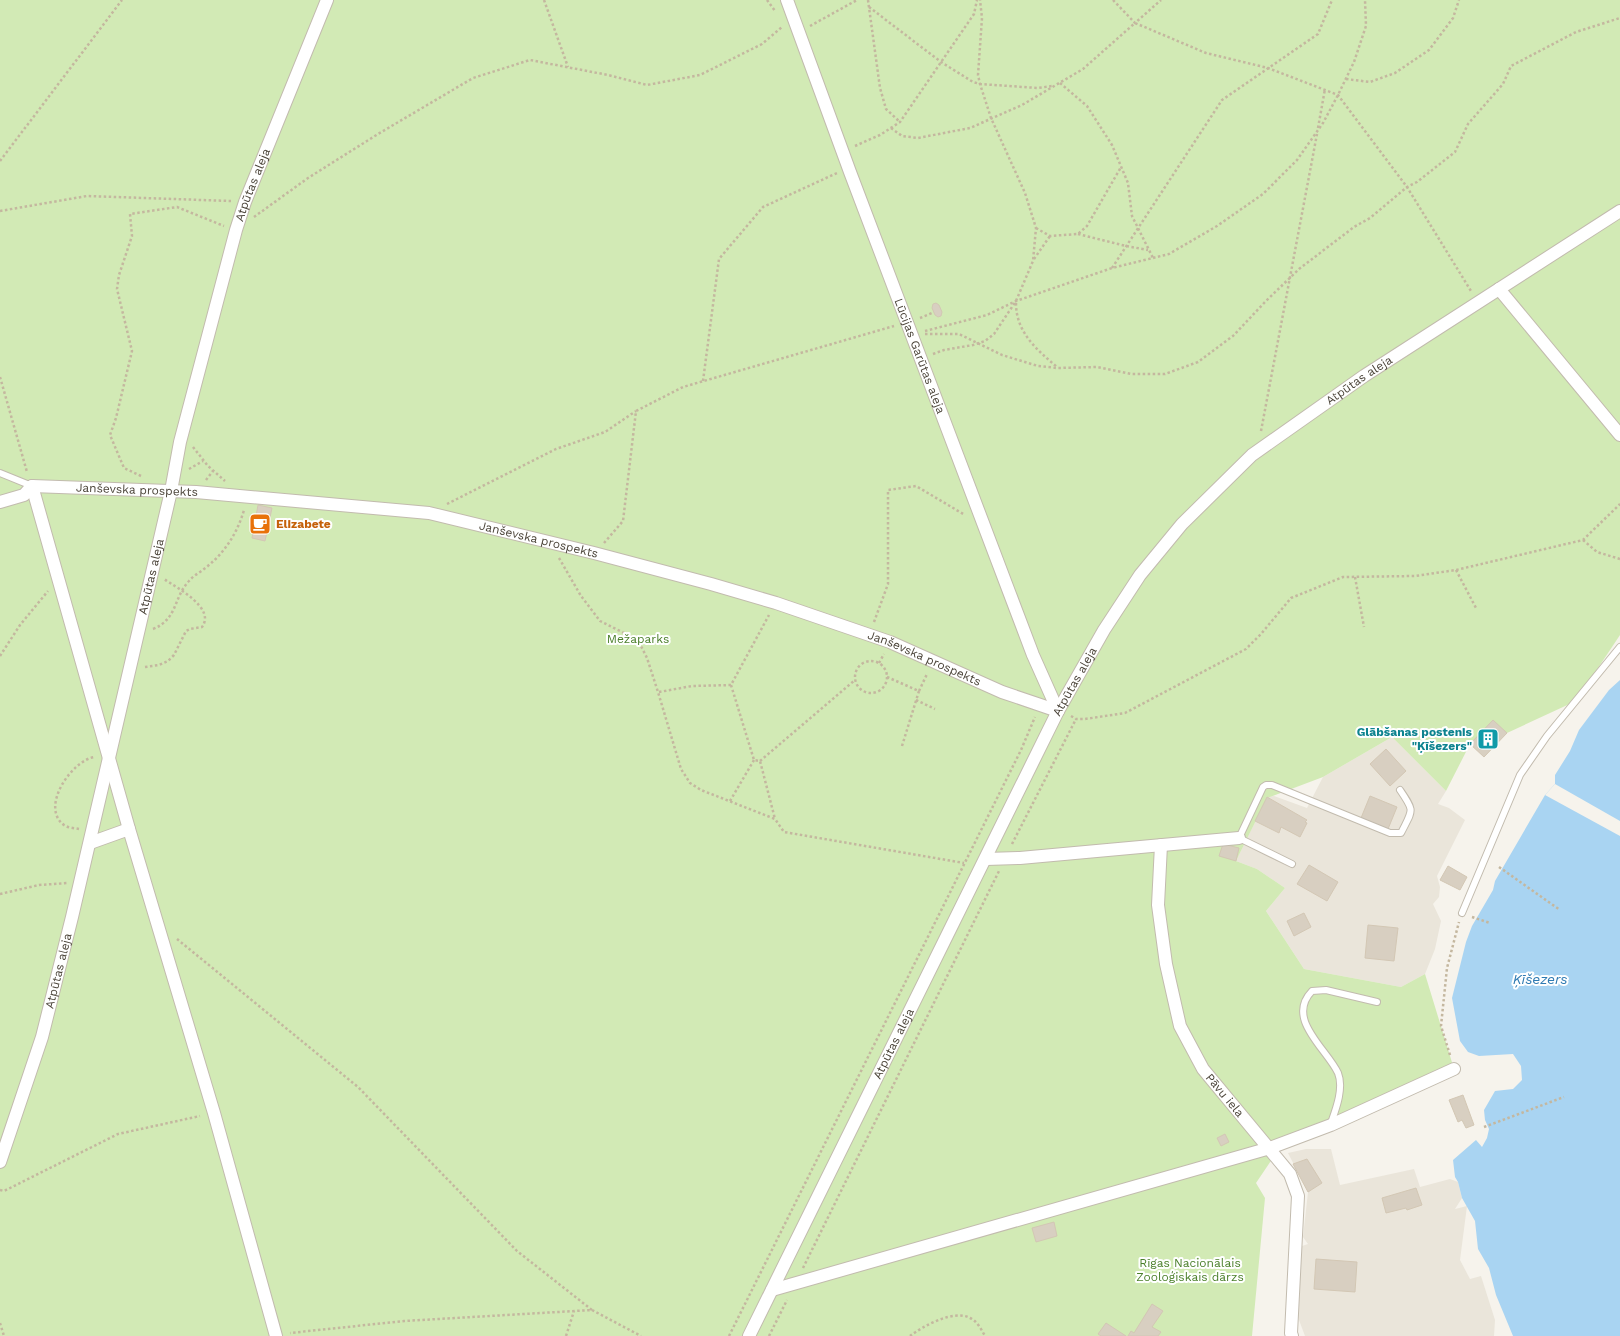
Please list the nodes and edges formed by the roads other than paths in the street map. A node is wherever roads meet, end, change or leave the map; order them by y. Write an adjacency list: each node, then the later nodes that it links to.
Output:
1 (327, 0): 8 (street, Atpūtas aleja)
2 (788, 0): 11 (street, Lūcijas Garūtas aleja)
3 (1620, 210): 4 (street, Atpūtas aleja)
4 (1499, 289): 5 (street); 11 (street, Atpūtas aleja)
5 (1620, 435)
6 (0, 473): 7 (lane)
7 (32, 486): 8 (street, Janševska prospekts); 9 (street); 12 (street)
8 (171, 491): 11 (street, Janševska prospekts); 12 (street, Atpūtas aleja)
9 (0, 502)
10 (1620, 647): 20 (lane)
11 (1058, 711): 18 (street, Atpūtas aleja)
12 (110, 759): 14 (street); 15 (street, Atpūtas aleja)
13 (1400, 790): 16 (lane)
14 (129, 829): 15 (street); 27 (street)
15 (92, 838): 25 (street, Atpūtas aleja)
16 (1239, 838): 17 (street); 19 (lane)
17 (1161, 845): 18 (street); 24 (street, Pāvu iela)
18 (984, 863): 26 (street, Atpūtas aleja)
19 (1292, 864)
20 (1462, 913)
21 (1377, 1002): 23 (lane)
22 (1454, 1069): 23 (street)
23 (1331, 1125): 24 (street)
24 (1270, 1148): 26 (street); 29 (street, Pāvu iela)
25 (0, 1162)
26 (772, 1290): 28 (street, Atpūtas aleja)
27 (274, 1336)
28 (749, 1336)
29 (1292, 1336)

